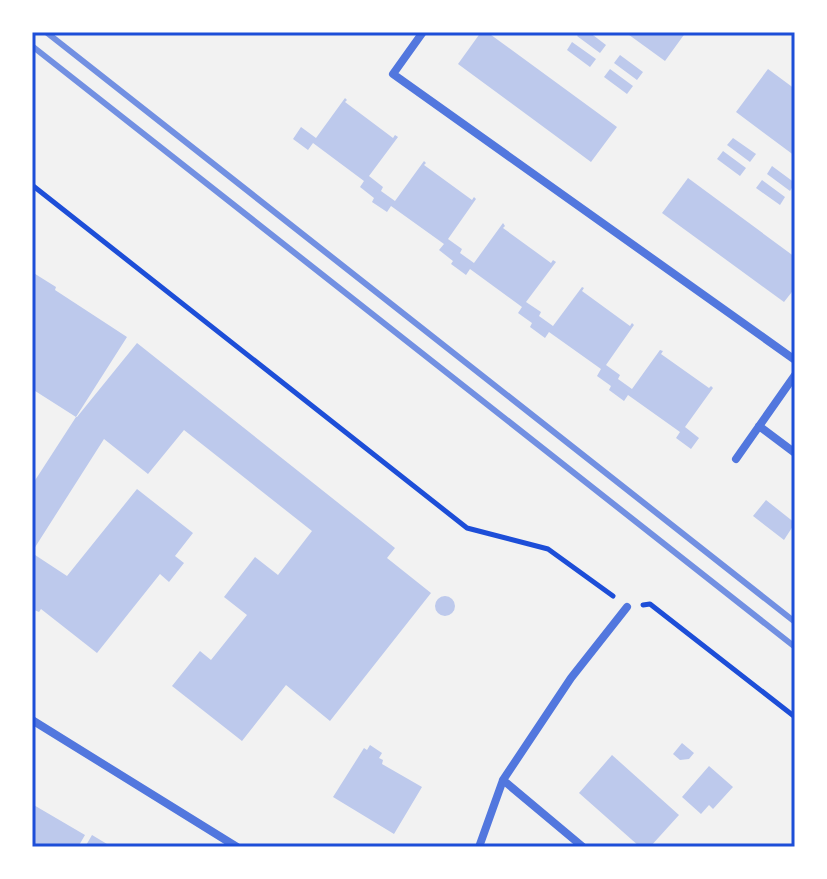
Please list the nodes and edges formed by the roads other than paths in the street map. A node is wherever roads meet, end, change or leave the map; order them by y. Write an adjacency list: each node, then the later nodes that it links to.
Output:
1 (423, 32): 2 (street)
2 (795, 360)
3 (795, 375): 4 (street)
4 (759, 426): 5 (street); 6 (street)
5 (795, 453)
6 (736, 459)
7 (627, 607): 9 (street)
8 (32, 720): 10 (street)
9 (503, 780): 11 (street); 12 (street)
10 (237, 847)
11 (479, 847)
12 (583, 847)

